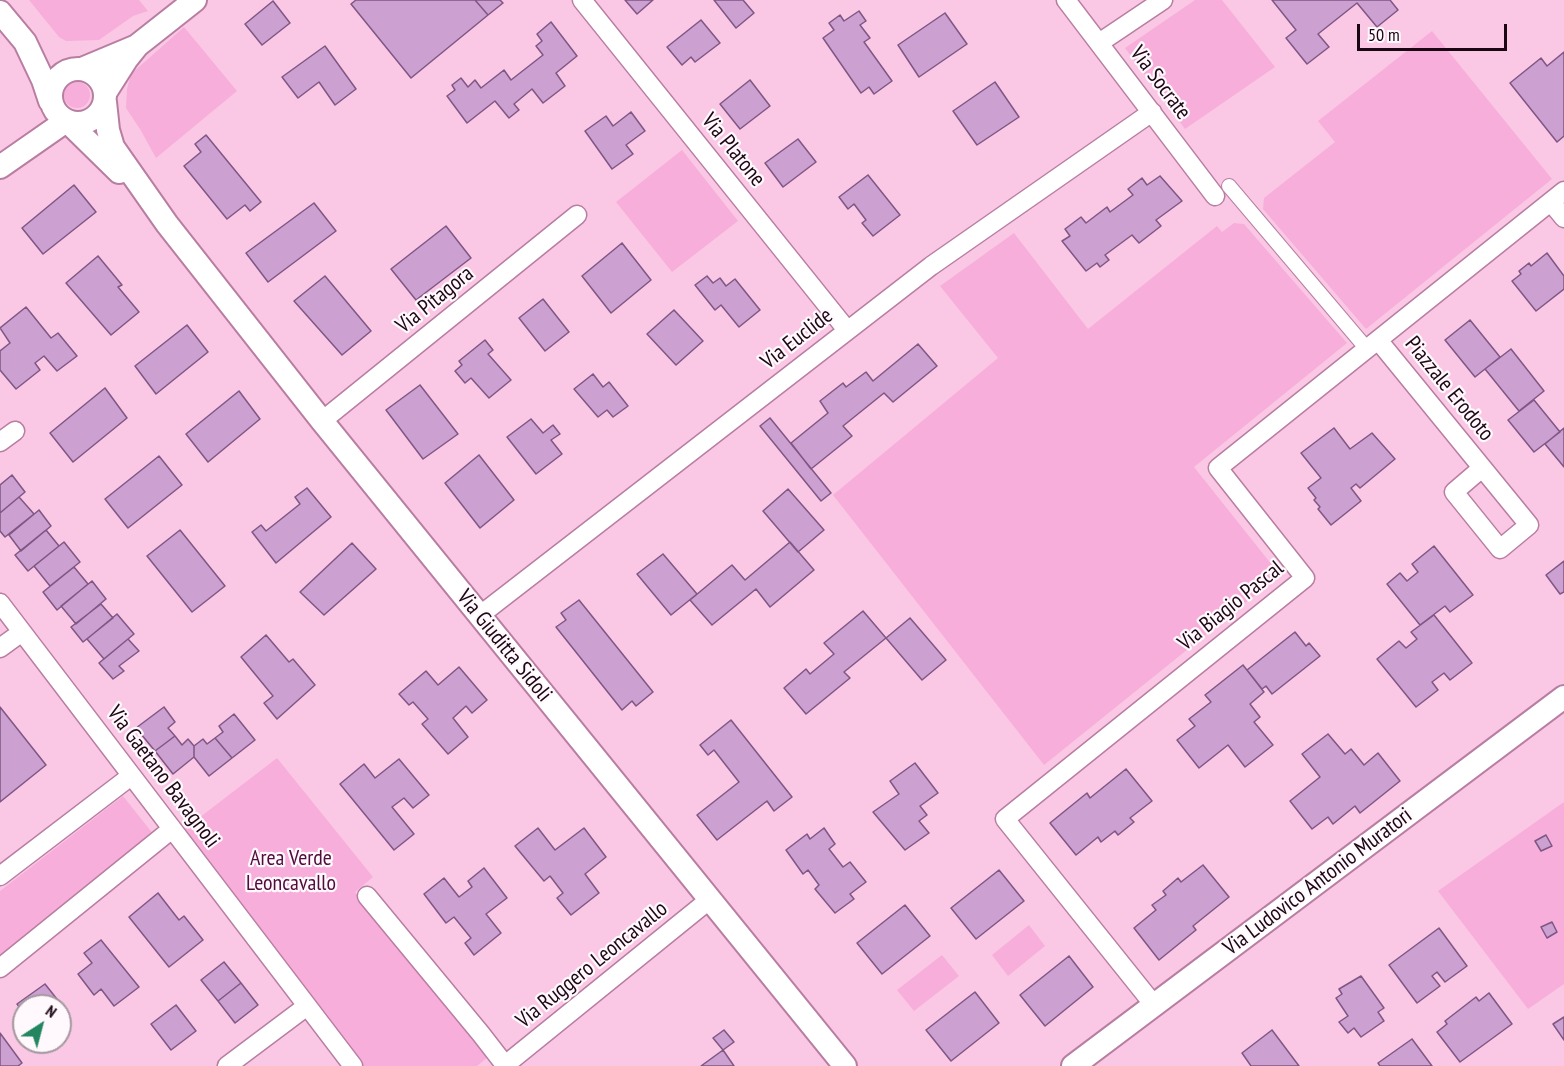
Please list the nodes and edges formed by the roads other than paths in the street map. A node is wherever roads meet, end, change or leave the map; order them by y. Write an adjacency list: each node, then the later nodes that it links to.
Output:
1 (195, 0): 8 (street)
2 (582, 0): 19 (street, Via Platone)
3 (1066, 0): 7 (street, Via Socrate)
4 (1163, 0): 7 (street)
5 (0, 12): 6 (street, Via Giuditta Sidoli)
6 (25, 42): 9 (street, Via Giuditta Sidoli); 12 (street, Via Giuditta Sidoli)
7 (1099, 44): 11 (street, Via Socrate)
8 (138, 45): 9 (street); 10 (street)
9 (80, 69): 10 (street, Via Giuditta Sidoli); 12 (street)
10 (105, 97): 12 (street); 18 (street, Via Giuditta Sidoli)
11 (1152, 112): 14 (street, Via Socrate); 19 (street, Via Euclide)
12 (59, 113): 13 (street); 18 (street, Via Giuditta Sidoli)
13 (2, 165)
14 (1222, 190): 20 (street)
15 (1558, 197): 17 (street); 20 (street, Via Biagio Pascal)
16 (577, 215): 21 (street, Via Pitagora)
17 (1564, 218)
18 (167, 224): 21 (street, Via Giuditta Sidoli)
19 (847, 330): 26 (street, Via Euclide)
20 (1372, 345): 24 (street, Piazzale Erodoto); 36 (street, Via Biagio Pascal)
21 (322, 421): 26 (street, Via Giuditta Sidoli)
22 (15, 431): 23 (street)
23 (0, 442)
24 (1482, 468)
25 (0, 603): 27 (street, Via Gaetano Bavagnoli)
26 (480, 616): 34 (street, Via Giuditta Sidoli)
27 (22, 632): 28 (street); 30 (street, Via Gaetano Bavagnoli)
28 (0, 648)
29 (1564, 697): 36 (street, Via Ludovico Antonio Muratori)
30 (131, 776): 31 (street, Via Gaetano Bavagnoli); 32 (street)
31 (172, 829): 35 (street); 37 (street, Via Gaetano Bavagnoli)
32 (0, 876)
33 (367, 896): 40 (street)
34 (709, 900): 40 (street, Via Ruggero Leoncavallo); 41 (street, Via Giuditta Sidoli)
35 (0, 968)
36 (1154, 1005): 42 (street, Via Ludovico Antonio Muratori)
37 (307, 1006): 38 (street); 39 (street, Via Gaetano Bavagnoli)
38 (226, 1066)
39 (353, 1066)
40 (505, 1066)
41 (845, 1066)
42 (1073, 1066)

